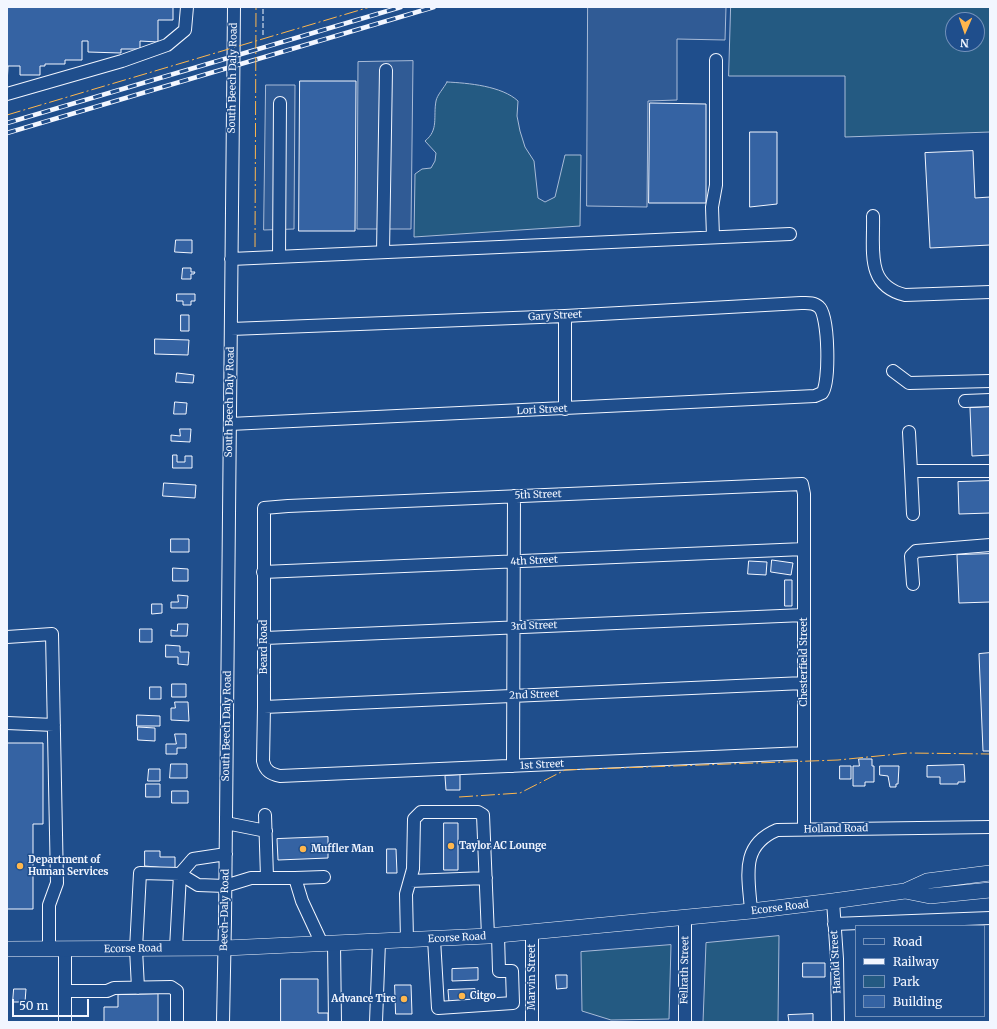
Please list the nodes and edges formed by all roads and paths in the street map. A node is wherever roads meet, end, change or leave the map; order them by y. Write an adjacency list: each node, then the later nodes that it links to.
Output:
1 (187, 7): 5 (street)
2 (234, 7): 12 (street, South Beech Daly Road)
3 (716, 60): 9 (street)
4 (386, 70): 10 (street)
5 (7, 94)
6 (280, 103): 11 (street)
7 (873, 216): 13 (street)
8 (790, 234): 9 (street)
9 (713, 237): 10 (street)
10 (383, 252): 11 (street)
11 (279, 257): 12 (street)
12 (231, 259): 15 (street, South Beech Daly Road)
13 (990, 292)
14 (565, 316): 15 (street, Gary Street); 16 (street, Gary Street); 21 (street)
15 (231, 329): 22 (street, South Beech Daly Road)
16 (826, 364): 21 (street, Lori Street)
17 (893, 371): 18 (street)
18 (990, 381)
19 (990, 400): 20 (street)
20 (965, 401)
21 (565, 409): 22 (street, Lori Street)
22 (230, 424): 47 (street, South Beech Daly Road)
23 (910, 432): 24 (street)
24 (911, 471): 25 (street); 29 (street)
25 (990, 471)
26 (804, 494): 27 (street, 5th Street); 31 (street, Chesterfield Street)
27 (514, 496): 28 (street, 5th Street); 32 (street)
28 (264, 508): 33 (street, Beard Road)
29 (913, 514)
30 (990, 545): 34 (street)
31 (804, 549): 32 (street, 4th Street); 35 (street, Chesterfield Street)
32 (514, 562): 33 (street, 4th Street); 36 (street)
33 (263, 572): 38 (street, Beard Road)
34 (913, 584)
35 (804, 615): 36 (street, 3rd Street); 39 (street, Chesterfield Street)
36 (514, 627): 38 (street, 3rd Street); 40 (street)
37 (7, 636): 43 (street)
38 (264, 638): 41 (street, Beard Road)
39 (804, 683): 40 (street, 2nd Street); 44 (street, Chesterfield Street)
40 (513, 696): 41 (street, 2nd Street); 45 (street)
41 (264, 707): 46 (street, Beard Road)
42 (7, 723): 43 (street)
43 (54, 725): 78 (street)
44 (804, 753): 45 (street, 1st Street); 51 (street, Chesterfield Street)
45 (513, 766): 46 (street, 1st Street)
46 (280, 776)
47 (226, 798): 49 (street, Beech-Daly Road)
48 (265, 815): 52 (street)
49 (226, 822): 52 (street); 53 (street, Beech-Daly Road)
50 (990, 827): 51 (street, Holland Road)
51 (804, 829): 65 (street, Holland Road)
52 (266, 831): 56 (street)
53 (226, 854): 55 (street); 61 (street, Beech-Daly Road)
54 (990, 873): 63 (main road, Ecorse Road)
55 (180, 874): 61 (street); 75 (street); 80 (street)
56 (267, 877): 58 (street); 61 (street)
57 (324, 877): 58 (street)
58 (295, 878): 74 (street)
59 (486, 878): 60 (street); 60 (street); 70 (street)
60 (410, 881): 72 (street)
61 (225, 886): 76 (street, Beech-Daly Road)
62 (990, 890): 63 (main road, Ecorse Road)
63 (905, 891): 64 (main road, Ecorse Road)
64 (833, 901): 65 (main road, Ecorse Road); 68 (street, Harold Street)
65 (751, 911): 66 (main road, Ecorse Road)
66 (685, 918): 69 (main road, Ecorse Road); 90 (street, Fellrath Street)
67 (990, 918): 68 (street)
68 (834, 924): 91 (street, Harold Street)
69 (532, 932): 70 (main road, Ecorse Road); 89 (street, Marvin Street)
70 (493, 935): 71 (main road, Ecorse Road); 71 (street)
71 (434, 939): 72 (main road, Ecorse Road)
72 (407, 940): 73 (main road, Ecorse Road)
73 (379, 942): 74 (main road, Ecorse Road); 88 (street)
74 (328, 944): 76 (main road, Ecorse Road); 86 (street)
75 (176, 948): 76 (main road, Ecorse Road); 80 (main road, Ecorse Road)
76 (225, 948): 85 (street, Beech-Daly Road)
77 (7, 949): 78 (main road, Ecorse Road)
78 (49, 949): 79 (main road, Ecorse Road)
79 (65, 949): 80 (main road, Ecorse Road); 82 (street)
80 (136, 949): 81 (street)
81 (138, 988): 82 (street); 84 (street)
82 (65, 991): 83 (street)
83 (65, 1022)
84 (177, 1022)
85 (223, 1022)
86 (335, 1022)
87 (366, 1022): 88 (street)
88 (376, 1022)
89 (532, 1022)
90 (685, 1022)
91 (838, 1022)

